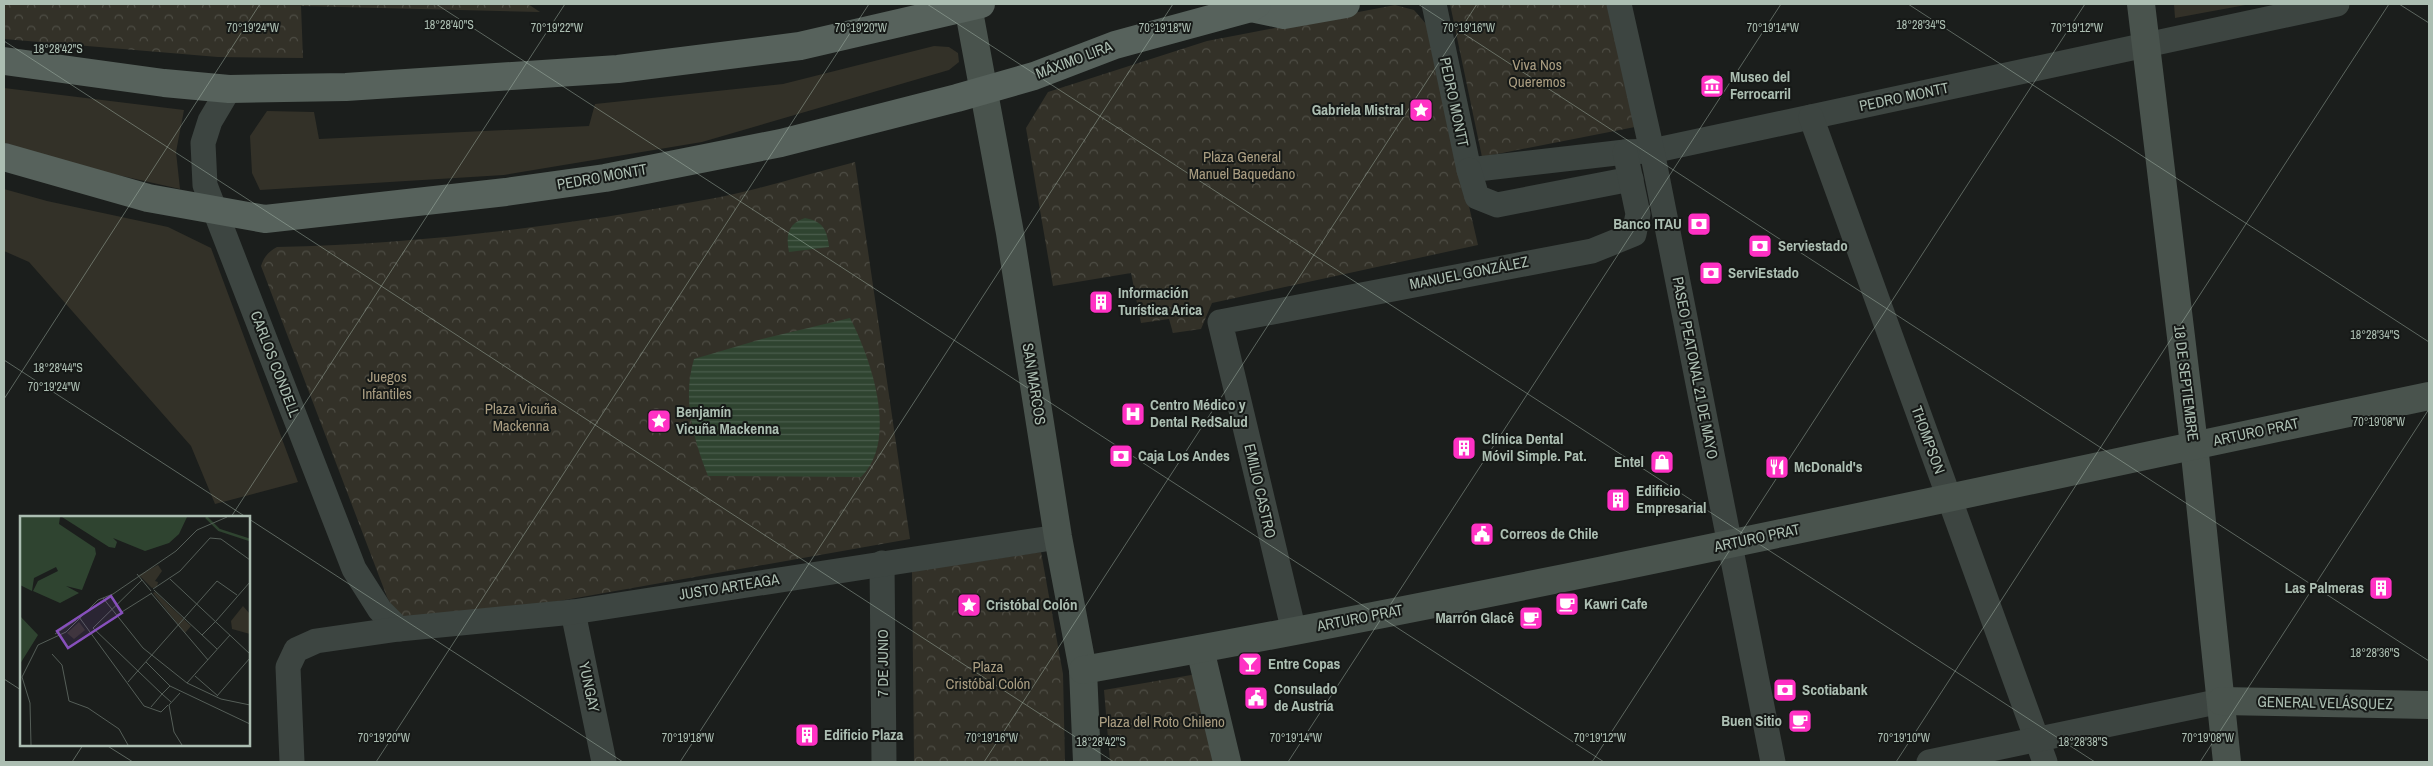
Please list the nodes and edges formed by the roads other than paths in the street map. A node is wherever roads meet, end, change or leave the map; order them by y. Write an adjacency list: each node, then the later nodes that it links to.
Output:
1 (1346, 4): 7 (main road, MÁXIMO LIRA)
2 (1434, 4): 16 (street, PEDRO MONTT)
3 (1619, 4): 13 (street, PASEO PEATONAL 21 DE MAYO)
4 (2141, 4): 8 (street, 18 DE SEPTIEMBRE)
5 (2337, 4): 8 (street, PEDRO MONTT)
6 (974, 5): 10 (main road); 11 (street, SAN MARCOS)
7 (1254, 6): 11 (main road, MÁXIMO LIRA)
8 (2144, 45): 12 (street, PEDRO MONTT); 21 (street, 18 DE SEPTIEMBRE)
9 (4, 61): 10 (main road)
10 (229, 89): 18 (street, CARLOS CONDELL)
11 (984, 90): 18 (main road, PEDRO MONTT); 23 (street, SAN MARCOS)
12 (1811, 117): 13 (street, PEDRO MONTT); 22 (street, THOMPSON)
13 (1652, 151): 14 (street, PEDRO MONTT); 24 (street, PASEO PEATONAL 21 DE MAYO)
14 (1625, 152): 16 (street, PEDRO MONTT); 17 (street, MANUEL GONZÁLEZ)
15 (4, 157): 18 (main road, PEDRO MONTT)
16 (1469, 170): 17 (street, PEDRO MONTT)
17 (1630, 179): 19 (street, MANUEL GONZÁLEZ)
18 (213, 209): 27 (street, CARLOS CONDELL)
19 (1220, 322): 28 (street, EMILIO CASTRO)
20 (2429, 396): 21 (street, ARTURO PRAT)
21 (2194, 445): 22 (street, ARTURO PRAT); 31 (street, 18 DE SEPTIEMBRE)
22 (1949, 497): 24 (street, ARTURO PRAT); 33 (street, THOMPSON)
23 (1058, 537): 25 (street, JUSTO ARTEAGA); 30 (street, SAN MARCOS)
24 (1730, 544): 28 (street, ARTURO PRAT); 39 (street, PASEO PEATONAL 21 DE MAYO)
25 (882, 563): 26 (street, JUSTO ARTEAGA); 36 (street, 7 DE JUNIO)
26 (573, 612): 27 (street, JUSTO ARTEAGA); 35 (street, YUNGAY)
27 (398, 629): 34 (street, JUSTO ARTEAGA)
28 (1294, 632): 29 (street, ARTURO PRAT)
29 (1200, 649): 30 (street, ARTURO PRAT); 38 (street)
30 (1083, 670): 37 (street, SAN MARCOS)
31 (2221, 701): 32 (street, GENERAL VELÁSQUEZ); 33 (street); 41 (street, 18 DE SEPTIEMBRE)
32 (2429, 706)
33 (2041, 751): 40 (street)
34 (292, 762)
35 (604, 762)
36 (884, 762)
37 (1087, 762)
38 (1227, 762)
39 (1773, 762)
40 (1929, 762)
41 (2227, 762)

